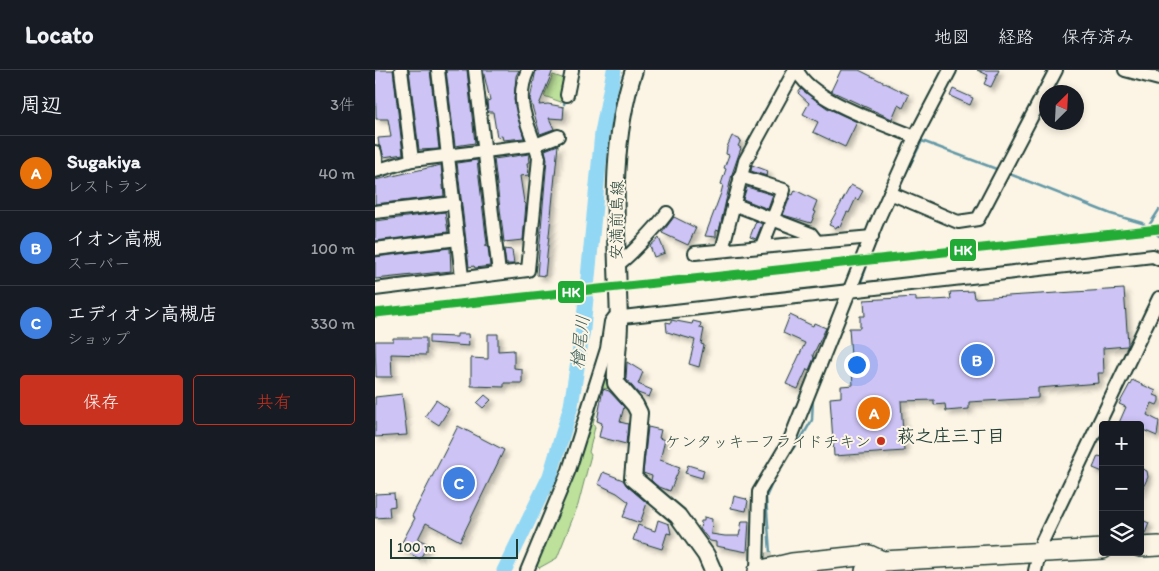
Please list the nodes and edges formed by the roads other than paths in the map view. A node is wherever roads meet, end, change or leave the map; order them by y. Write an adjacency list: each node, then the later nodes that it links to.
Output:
1 (401, 70): 19 (street)
2 (438, 70): 18 (street)
3 (475, 70): 17 (street)
4 (528, 70): 15 (street)
5 (572, 70): 12 (street)
6 (635, 70): 36 (main road, 安満前島線)
7 (796, 70): 14 (street); 21 (street)
8 (950, 70): 14 (street)
9 (1056, 70): 22 (street)
10 (1125, 70): 11 (street)
11 (1159, 79)
12 (567, 95)
13 (558, 136): 15 (street)
14 (915, 137): 22 (street)
15 (535, 145): 17 (street); 37 (street)
16 (375, 152): 20 (street)
17 (484, 152): 18 (street); 37 (street)
18 (448, 155): 19 (street); 23 (street)
19 (412, 160): 20 (street)
20 (376, 170)
21 (740, 176): 24 (street); 27 (street)
22 (890, 193): 28 (street)
23 (454, 203): 25 (street); 29 (street)
24 (733, 204): 27 (street); 33 (street)
25 (375, 212)
26 (667, 212): 36 (street)
27 (773, 218): 30 (street); 31 (street)
28 (872, 237): 30 (street); 40 (street)
29 (458, 239): 32 (street); 38 (street)
30 (817, 242): 31 (street)
31 (762, 246): 33 (street)
32 (375, 249)
33 (722, 250): 34 (street)
34 (695, 252)
35 (1159, 259): 40 (street)
36 (615, 266): 42 (main road, 安満前島線)
37 (499, 273): 38 (street)
38 (462, 277): 39 (street)
39 (375, 289)
40 (852, 290): 42 (street); 43 (street)
41 (1159, 298): 48 (street)
42 (618, 316): 50 (street); 51 (main road, 安満前島線)
43 (758, 507): 47 (street); 52 (street)
44 (1159, 546): 45 (highway)
45 (1144, 547)
46 (1099, 549): 48 (highway)
47 (765, 552)
48 (1041, 552): 49 (highway); 54 (street)
49 (882, 561): 52 (highway); 53 (highway)
50 (527, 571)
51 (713, 571)
52 (758, 571)
53 (865, 571)
54 (1035, 571)

